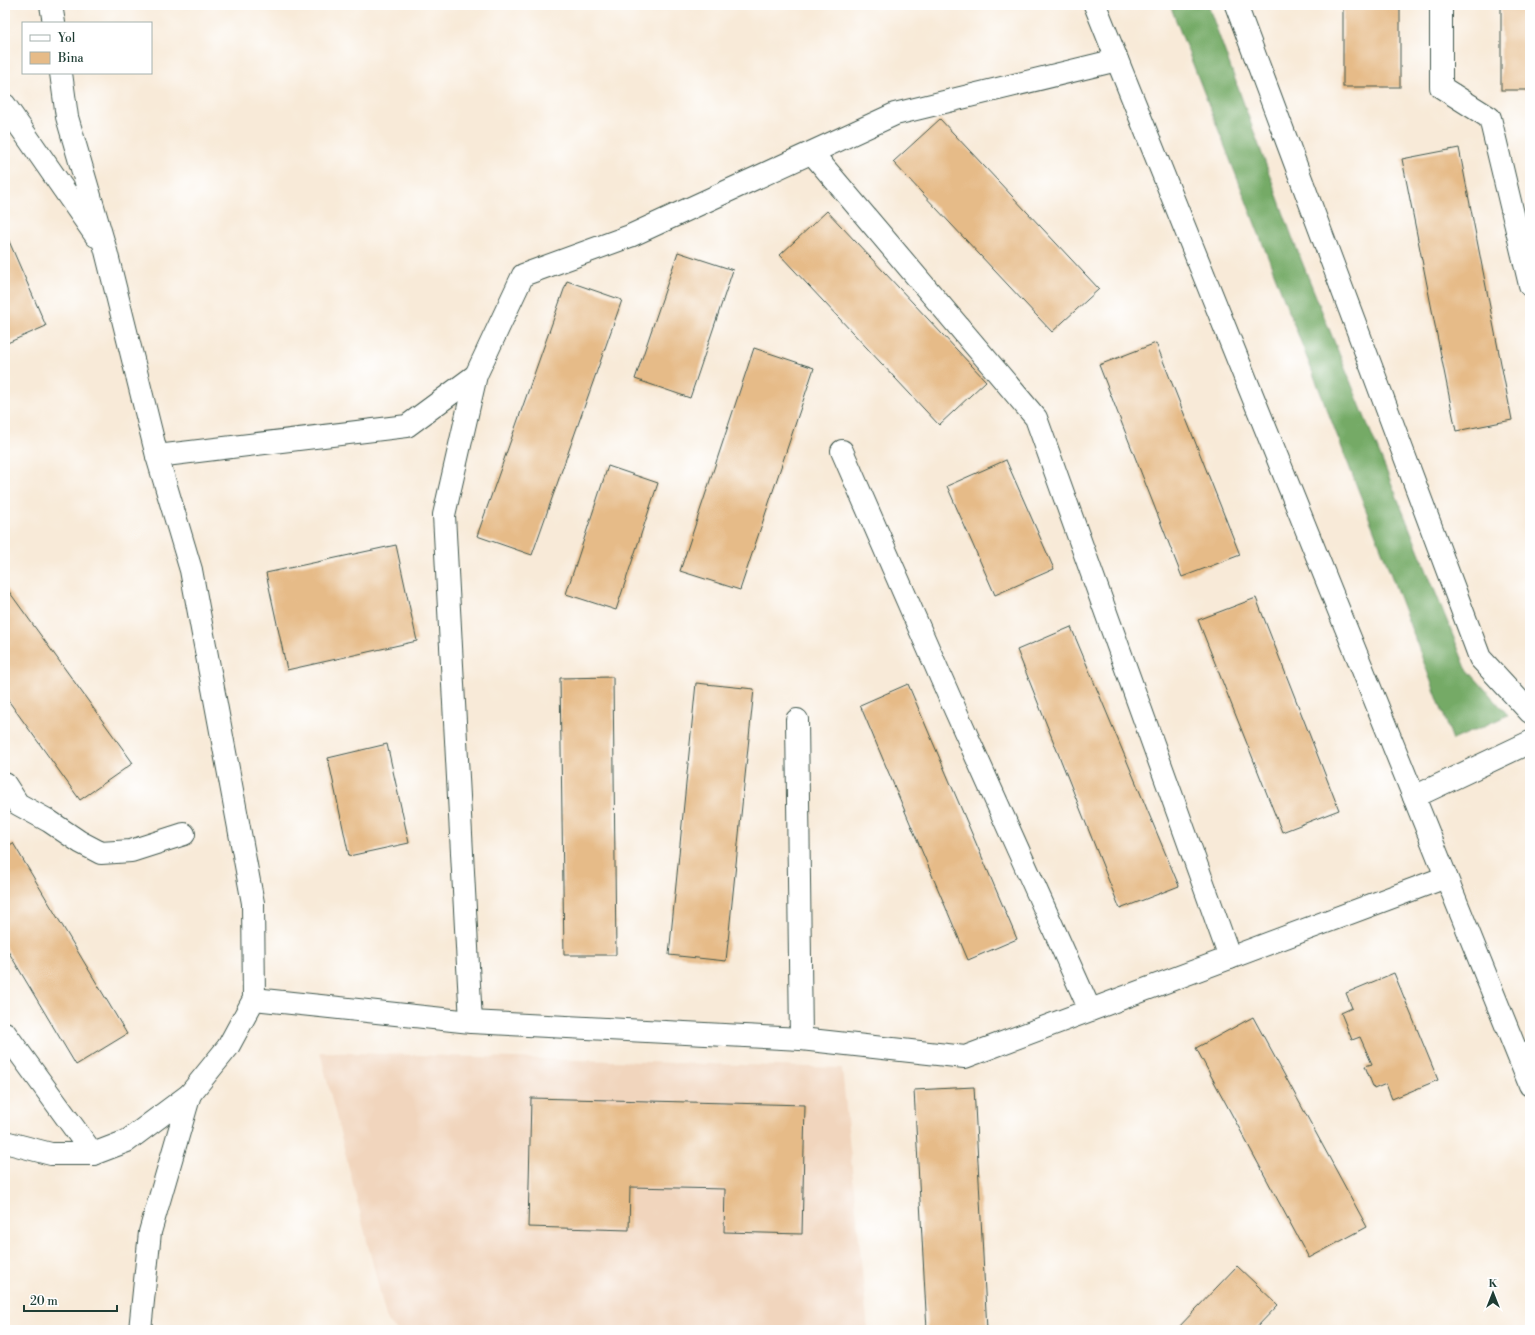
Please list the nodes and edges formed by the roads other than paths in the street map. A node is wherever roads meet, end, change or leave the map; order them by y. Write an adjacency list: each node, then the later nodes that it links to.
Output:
1 (52, 5): 5 (street)
2 (1095, 5): 6 (street)
3 (1236, 5): 15 (street)
4 (1441, 5): 11 (street)
5 (54, 22)
6 (1117, 60): 9 (street); 19 (street)
7 (61, 74): 10 (street)
8 (5, 105): 10 (street)
9 (812, 153): 12 (street); 22 (street)
10 (106, 251): 14 (street)
11 (1530, 286)
12 (476, 375): 14 (street); 25 (street)
13 (842, 451): 24 (street)
14 (158, 456): 23 (street)
15 (1530, 712)
16 (797, 720): 27 (street)
17 (1530, 742): 19 (street)
18 (5, 784): 20 (street)
19 (1414, 797): 21 (street)
20 (184, 834)
21 (1446, 877): 22 (street); 28 (street)
22 (1230, 958): 24 (street)
23 (254, 999): 25 (street); 29 (street)
24 (1090, 1010): 27 (street)
25 (471, 1022): 27 (street)
26 (5, 1033): 31 (street)
27 (801, 1039)
28 (1530, 1085)
29 (190, 1094): 31 (street); 32 (street)
30 (5, 1142): 31 (street)
31 (93, 1154)
32 (140, 1330)

